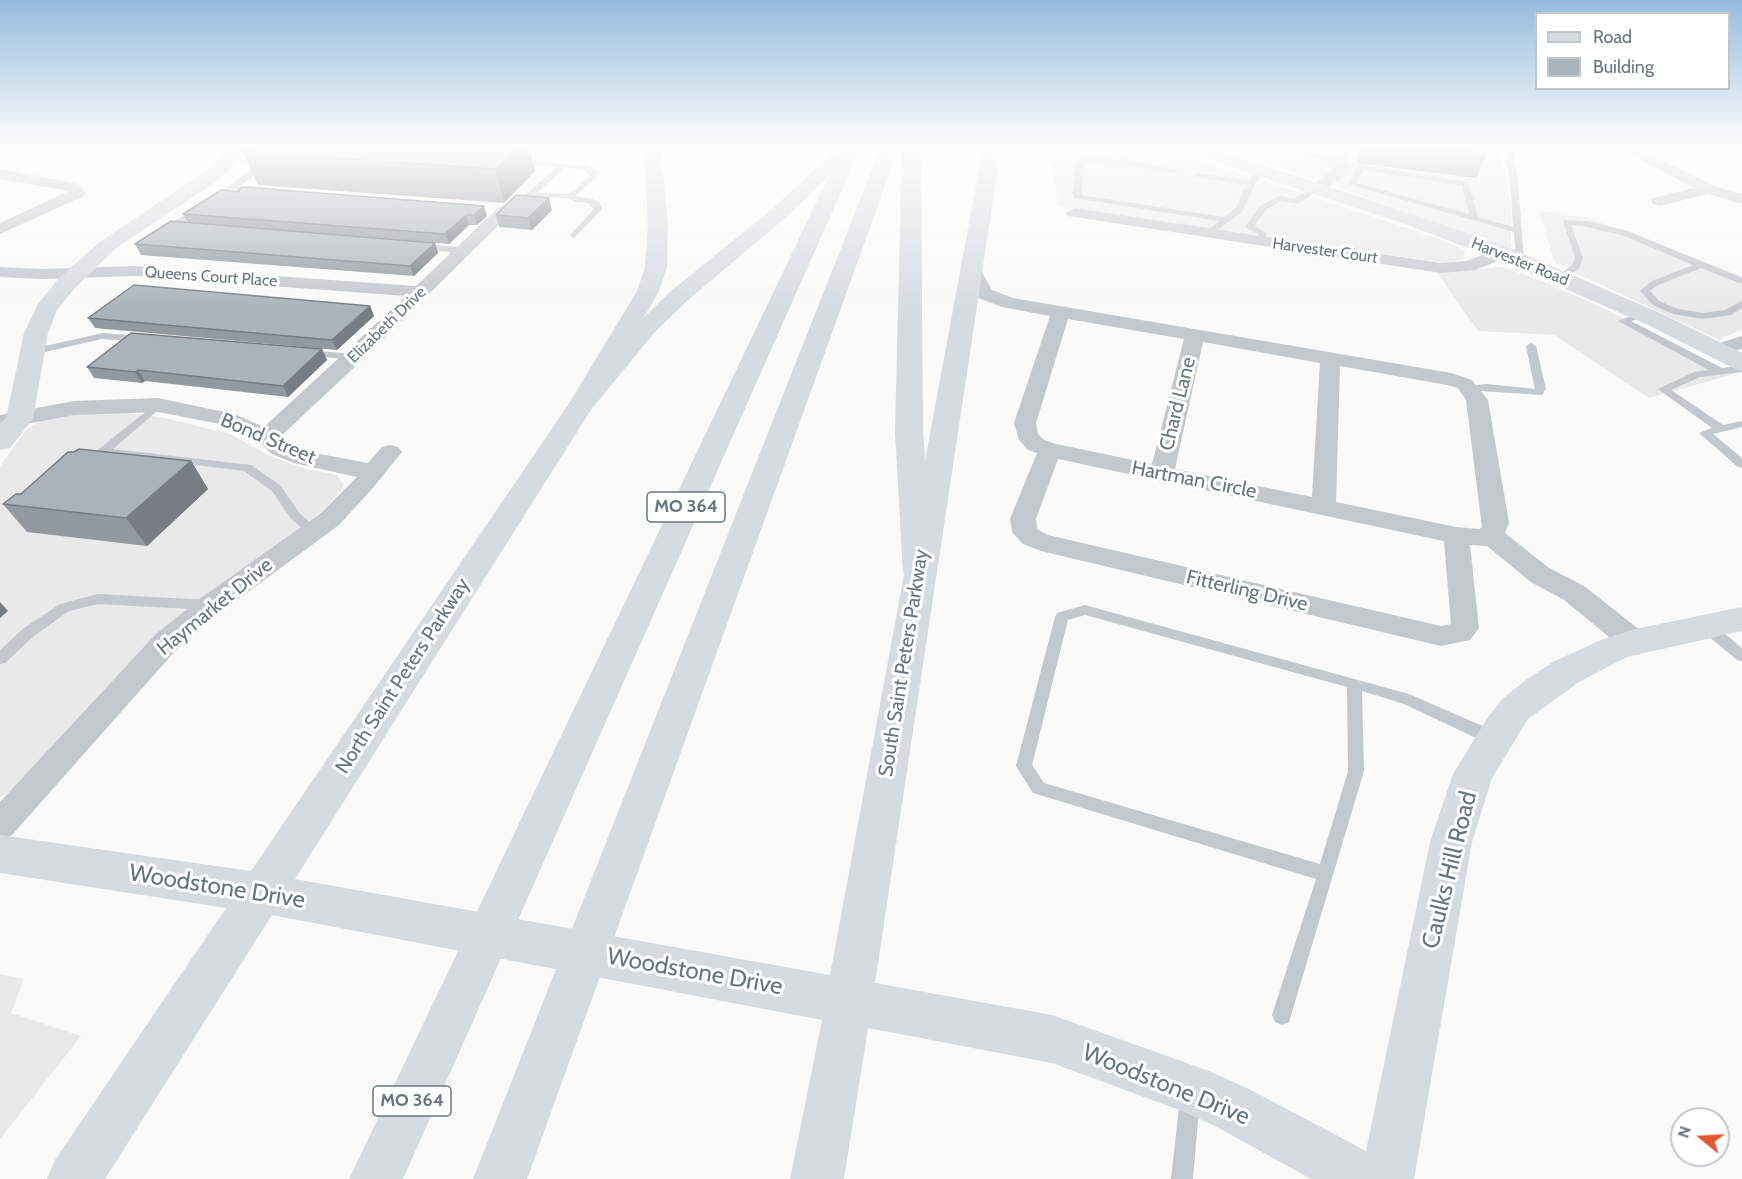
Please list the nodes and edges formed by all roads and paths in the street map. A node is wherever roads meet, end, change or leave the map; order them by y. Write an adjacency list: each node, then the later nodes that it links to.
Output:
1 (57, 202): 24 (street)
2 (171, 202): 36 (main road)
3 (212, 202): 25 (lane)
4 (518, 202): 20 (lane)
5 (592, 202): 28 (lane)
6 (656, 202): 59 (main road, North Saint Peters Parkway)
7 (790, 202): 59 (main road)
8 (825, 202): 90 (main road, MO 364)
9 (869, 202): 91 (main road, MO 364)
10 (912, 202): 73 (main road)
11 (983, 202): 34 (main road, South Saint Peters Parkway)
12 (1119, 202): 23 (lane)
13 (1243, 202): 23 (lane)
14 (1273, 202): 29 (lane)
15 (1356, 202): 32 (main road, Harvester Road)
16 (1417, 202): 22 (lane)
17 (1470, 202): 22 (lane)
18 (1516, 202): 26 (lane)
19 (481, 208): 20 (street)
20 (505, 210): 31 (street, Elizabeth Drive)
21 (1074, 213): 27 (street, Harvester Court)
22 (1474, 218): 26 (lane)
23 (1226, 220): 27 (lane)
24 (4, 225)
25 (201, 229)
26 (1519, 231): 32 (lane)
27 (1209, 233): 29 (street, Harvester Court)
28 (574, 235)
29 (1260, 241): 32 (street, Harvester Court)
30 (404, 246): 31 (lane)
31 (464, 250): 40 (street, Elizabeth Drive)
32 (1511, 257): 37 (main road, Harvester Road)
33 (1701, 265): 37 (lane); 38 (lane); 45 (lane)
34 (972, 269): 41 (street); 46 (main road, South Saint Peters Parkway)
35 (0, 272): 36 (street, Queens Court Place)
36 (71, 278): 39 (street, Queens Court Place); 40 (street, Queens Court Place); 43 (street, Queens Court Place); 51 (main road)
37 (1562, 278): 45 (main road, Harvester Road)
38 (1742, 281)
39 (0, 282)
40 (422, 292): 43 (street, Elizabeth Drive)
41 (1009, 303): 44 (street); 46 (street)
42 (1742, 304): 45 (lane)
43 (407, 306): 53 (street, Elizabeth Drive)
44 (1060, 312): 47 (street); 65 (street, Hartman Circle)
45 (1658, 315): 55 (main road, Harvester Road)
46 (962, 332): 73 (main road, South Saint Peters Parkway)
47 (1195, 335): 54 (street); 68 (street, Chard Lane)
48 (159, 341): 51 (lane)
49 (1742, 342): 55 (street)
50 (1531, 346): 57 (lane)
51 (32, 352): 60 (main road)
52 (297, 352): 53 (lane)
53 (354, 357): 63 (street, Elizabeth Drive)
54 (1330, 359): 57 (street); 69 (street)
55 (1727, 362): 56 (lane); 62 (lane)
56 (1742, 369)
57 (1469, 388): 72 (street)
58 (158, 405): 60 (street, Bond Street); 63 (street, Bond Street); 70 (lane)
59 (581, 405): 85 (main road, North Saint Peters Parkway)
60 (9, 420): 64 (main road)
61 (1742, 424): 62 (lane)
62 (1721, 429): 67 (lane)
63 (267, 437): 66 (street, Bond Street)
64 (0, 442)
65 (1050, 450): 68 (street, Hartman Circle); 71 (street, Fitterling Drive)
66 (382, 461): 70 (street, Haymarket Drive)
67 (1742, 464)
68 (1162, 473): 69 (street, Hartman Circle)
69 (1324, 506): 71 (street, Hartman Circle)
70 (314, 531): 74 (street, Haymarket Drive)
71 (1456, 535): 72 (street, Hartman Circle)
72 (1491, 535): 77 (street)
73 (919, 572): 86 (main road, South Saint Peters Parkway)
74 (211, 605): 79 (lane); 82 (street, Haymarket Drive)
75 (1742, 619): 76 (main road, Caulks Hill Road)
76 (1707, 627): 77 (main road, Caulks Hill Road); 78 (lane)
77 (1625, 645): 81 (main road, Caulks Hill Road)
78 (1742, 656)
79 (0, 659)
80 (1354, 683): 81 (lane); 84 (lane); 84 (lane)
81 (1495, 739): 95 (main road, Caulks Hill Road)
82 (0, 825)
83 (0, 854): 85 (main road, Woodstone Drive)
84 (1326, 874): 87 (lane)
85 (261, 893): 86 (main road, Woodstone Drive); 89 (main road, North Saint Peters Parkway)
86 (849, 1000): 88 (main road, Woodstone Drive); 92 (main road, South Saint Peters Parkway)
87 (1282, 1016)
88 (1191, 1089): 93 (lane); 94 (main road, Woodstone Drive)
89 (74, 1179)
90 (376, 1179)
91 (500, 1179)
92 (817, 1179)
93 (1182, 1179)
94 (1364, 1179)
95 (1387, 1179)

